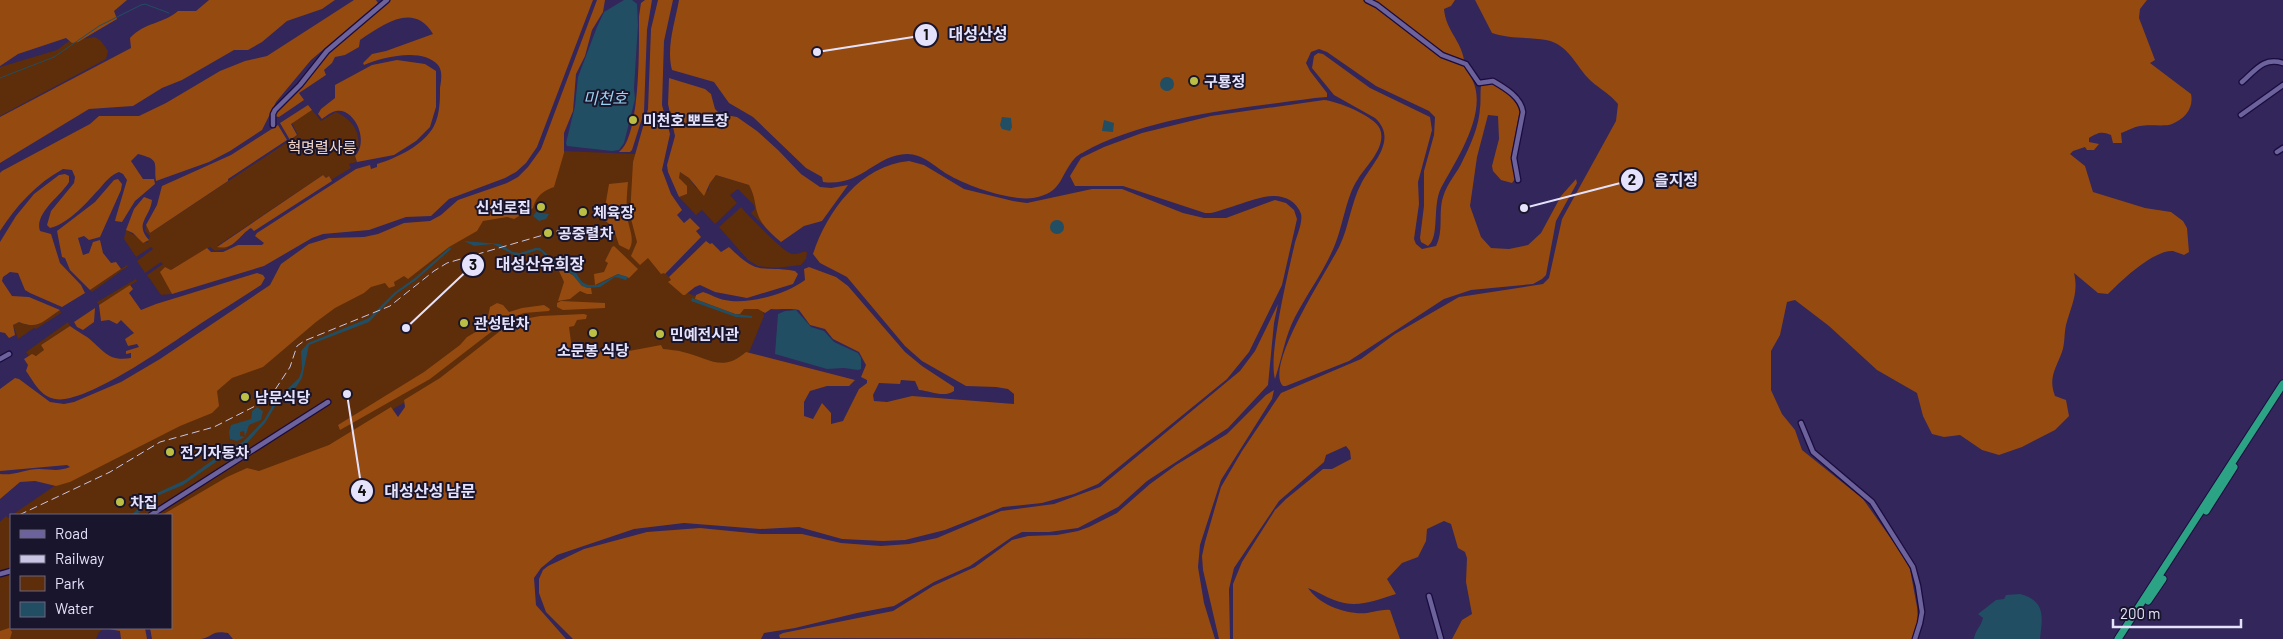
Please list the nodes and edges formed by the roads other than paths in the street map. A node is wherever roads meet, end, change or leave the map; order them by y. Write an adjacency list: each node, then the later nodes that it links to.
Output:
1 (388, 0): 7 (street)
2 (1367, 0): 10 (street)
3 (2283, 63): 4 (street)
4 (2242, 82)
5 (2283, 85): 6 (street)
6 (2241, 115)
7 (273, 125)
8 (2283, 148): 9 (street)
9 (2277, 152)
10 (1518, 180)
11 (9, 354): 12 (street)
12 (0, 360)
13 (2283, 384): 21 (highway)
14 (2283, 392): 22 (highway)
15 (328, 402): 17 (street)
16 (1801, 423): 20 (street)
17 (153, 514)
18 (1429, 596): 19 (street)
19 (1441, 639)
20 (1915, 639)
21 (2118, 639)
22 (2123, 639)

